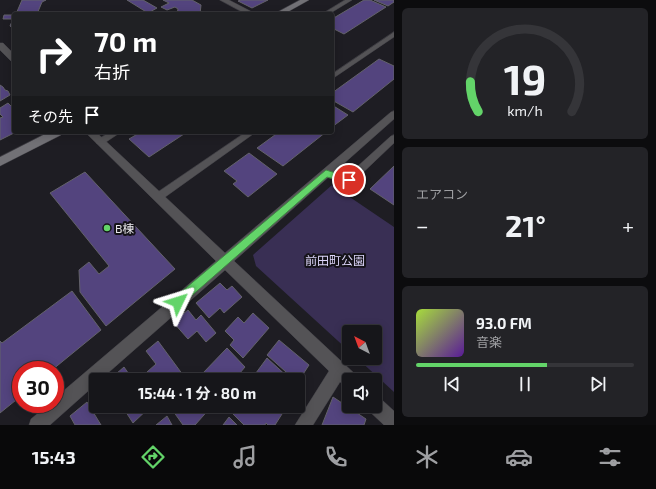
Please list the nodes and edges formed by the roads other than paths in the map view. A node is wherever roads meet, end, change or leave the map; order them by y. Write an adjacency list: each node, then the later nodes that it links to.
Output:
1 (224, 0): 4 (street)
2 (305, 0): 5 (main road)
3 (349, 0): 6 (lane)
4 (248, 12)
5 (282, 12)
6 (328, 12)
7 (394, 34): 10 (lane)
8 (0, 45): 9 (street)
9 (12, 57)
10 (334, 76)
11 (394, 114): 19 (street)
12 (53, 134): 18 (main road)
13 (92, 134): 17 (street)
14 (114, 134): 17 (lane)
15 (249, 134): 20 (lane)
16 (394, 138): 19 (lane)
17 (100, 142): 20 (street)
18 (0, 162)
19 (326, 173): 21 (street)
20 (158, 197): 21 (street)
21 (225, 260): 22 (street); 26 (street)
22 (342, 373)
23 (342, 377): 27 (street)
24 (382, 411): 25 (street)
25 (394, 423)
26 (37, 425)
27 (303, 425)

